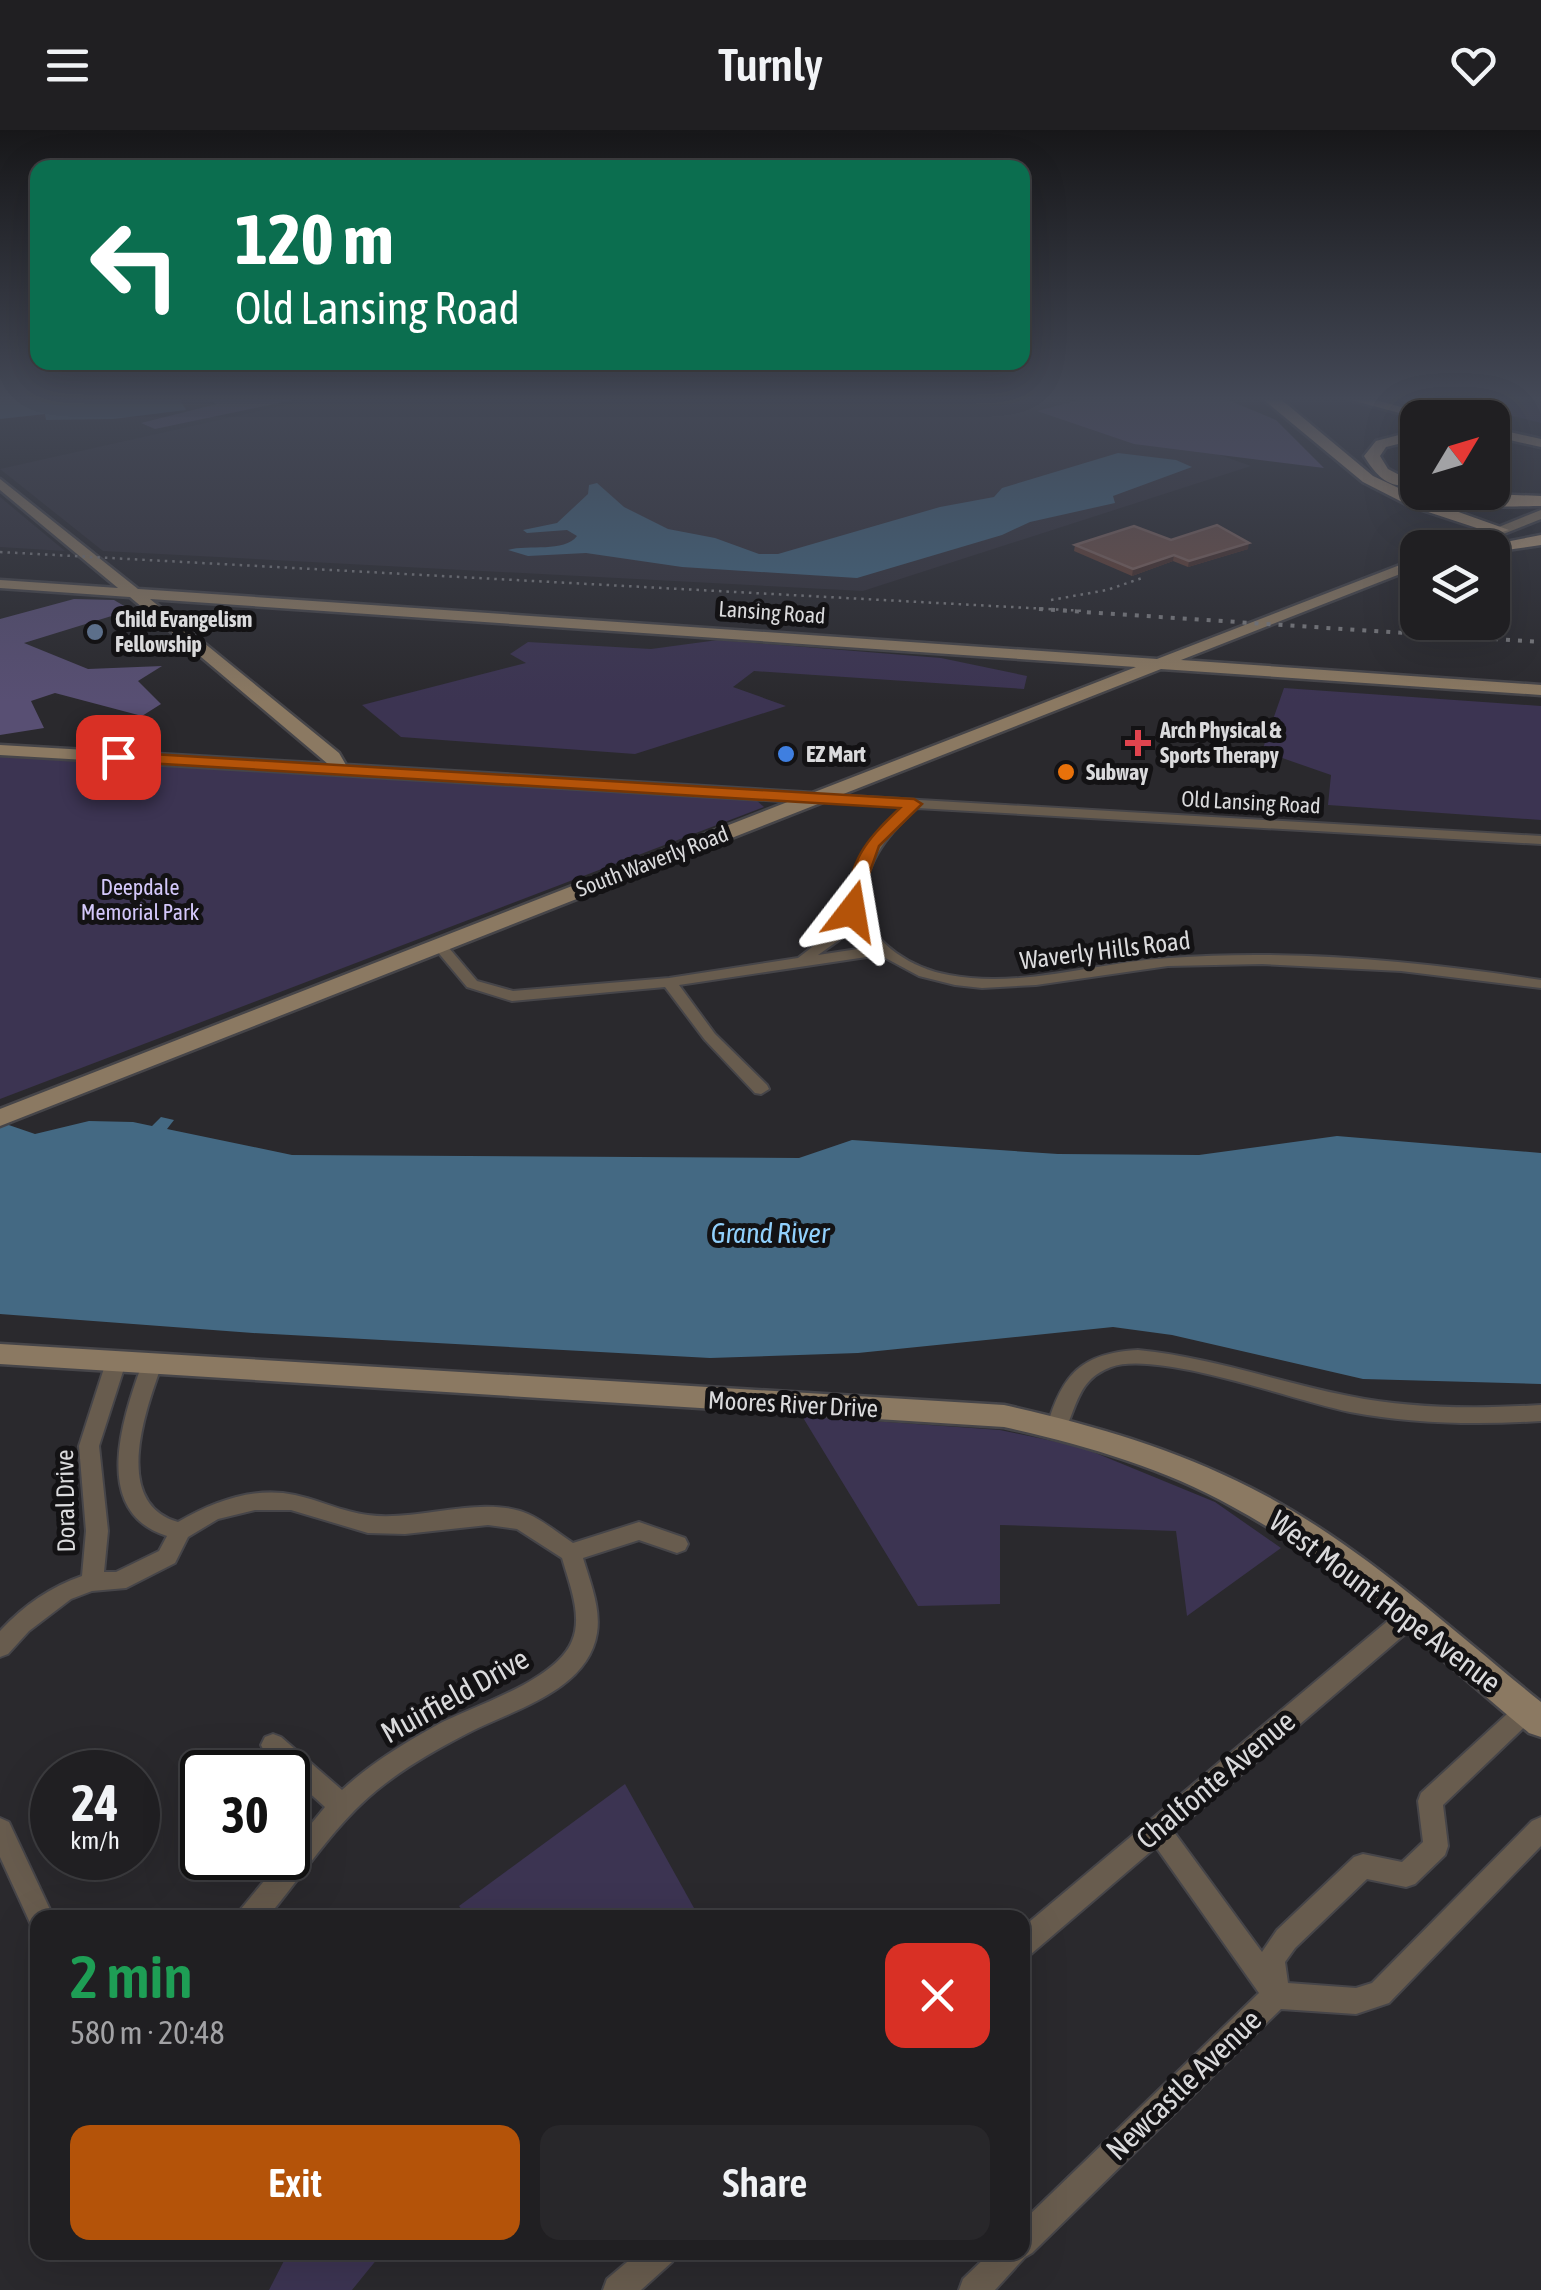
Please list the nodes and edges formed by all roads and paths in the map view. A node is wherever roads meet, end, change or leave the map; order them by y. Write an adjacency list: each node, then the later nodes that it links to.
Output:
1 (19, 501): 10 (main road)
2 (1424, 501): 4 (highway)
3 (1541, 514): 4 (main road)
4 (1501, 530)
5 (1541, 540): 6 (highway)
6 (1510, 544)
7 (1400, 570): 11 (main road, South Waverly Road)
8 (0, 575): 10 (main road, Lansing Road)
9 (0, 584): 10 (main road, Lansing Road)
10 (125, 586): 11 (main road, Lansing Road); 12 (main road, Lansing Road); 16 (main road)
11 (1180, 654): 12 (main road, South Waverly Road); 13 (main road, Lansing Road)
12 (1161, 662): 14 (main road, Lansing Road); 17 (main road, South Waverly Road)
13 (1541, 680)
14 (1541, 690)
15 (0, 750): 16 (main road, Old Lansing Road)
16 (340, 770): 17 (main road, Old Lansing Road)
17 (818, 798): 18 (street, Old Lansing Road); 21 (main road, South Waverly Road)
18 (914, 804): 19 (street, Old Lansing Road); 20 (street)
19 (1541, 840)
20 (852, 911): 22 (street); 23 (street)
21 (438, 944): 24 (street); 27 (main road, South Waverly Road)
22 (880, 950): 23 (street); 25 (street, Waverly Hills Road)
23 (800, 961): 24 (street)
24 (669, 982): 26 (street)
25 (1541, 984)
26 (762, 1089)
27 (0, 1118)
28 (0, 1354): 29 (main road, Moores River Drive)
29 (116, 1362): 30 (main road, Moores River Drive); 36 (street, Doral Drive)
30 (152, 1364): 32 (main road, Moores River Drive); 33 (street)
31 (1541, 1414): 32 (street)
32 (1057, 1427): 37 (main road, West Mount Hope Avenue)
33 (180, 1532): 35 (street); 36 (street)
34 (678, 1544): 35 (street)
35 (571, 1553): 41 (street, Muirfield Drive)
36 (92, 1582): 38 (street)
37 (1410, 1616): 39 (main road, West Mount Hope Avenue); 44 (street, Chalfonte Avenue)
38 (0, 1647)
39 (1534, 1716): 48 (street)
40 (273, 1744): 41 (street)
41 (343, 1807): 46 (street, Muirfield Drive)
42 (1541, 1829): 48 (street, Newcastle Avenue)
43 (0, 1830): 45 (street)
44 (1158, 1830): 47 (street, Chalfonte Avenue); 48 (street)
45 (37, 1910)
46 (257, 1910)
47 (1030, 1938)
48 (1276, 1995): 49 (street, Newcastle Avenue)
49 (1030, 2235)
50 (653, 2260): 52 (street)
51 (1004, 2260): 53 (street)
52 (618, 2290)
53 (974, 2290)

